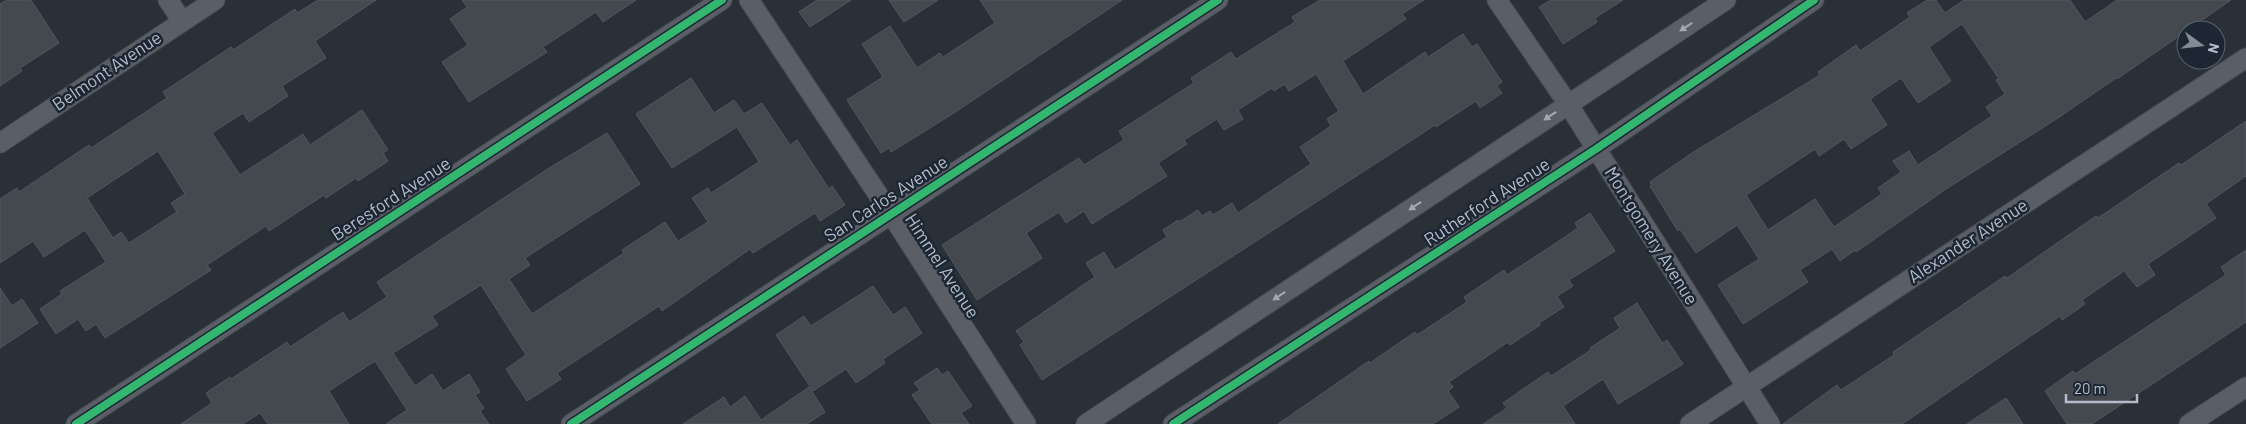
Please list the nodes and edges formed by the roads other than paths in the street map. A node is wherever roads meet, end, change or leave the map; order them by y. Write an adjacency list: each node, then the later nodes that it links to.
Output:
1 (168, 0): 9 (street)
2 (215, 0): 9 (street, Belmont Avenue)
3 (722, 0): 17 (street, Beresford Avenue)
4 (749, 0): 14 (street, Himmel Avenue)
5 (1218, 0): 14 (street, San Carlos Avenue)
6 (1497, 0): 11 (street, Montgomery Avenue)
7 (1726, 0): 11 (street, Rutherford Avenue, one-way to 11)
8 (1814, 0): 13 (street, Rutherford Avenue)
9 (182, 21): 12 (street, Belmont Avenue)
10 (2246, 58): 15 (street, Alexander Avenue)
11 (1568, 104): 13 (street, Montgomery Avenue); 20 (street, Rutherford Avenue, one-way to 20)
12 (0, 143)
13 (1596, 149): 15 (street, Montgomery Avenue); 21 (street, Rutherford Avenue)
14 (890, 214): 18 (street, San Carlos Avenue); 19 (street, Himmel Avenue)
15 (1746, 387): 22 (street, Alexander Avenue); 23 (street, Montgomery Avenue)
16 (2246, 387): 24 (street)
17 (76, 424)
18 (571, 424)
19 (1026, 424)
20 (1086, 424)
21 (1173, 424)
22 (1690, 424)
23 (1770, 424)
24 (2189, 424)

